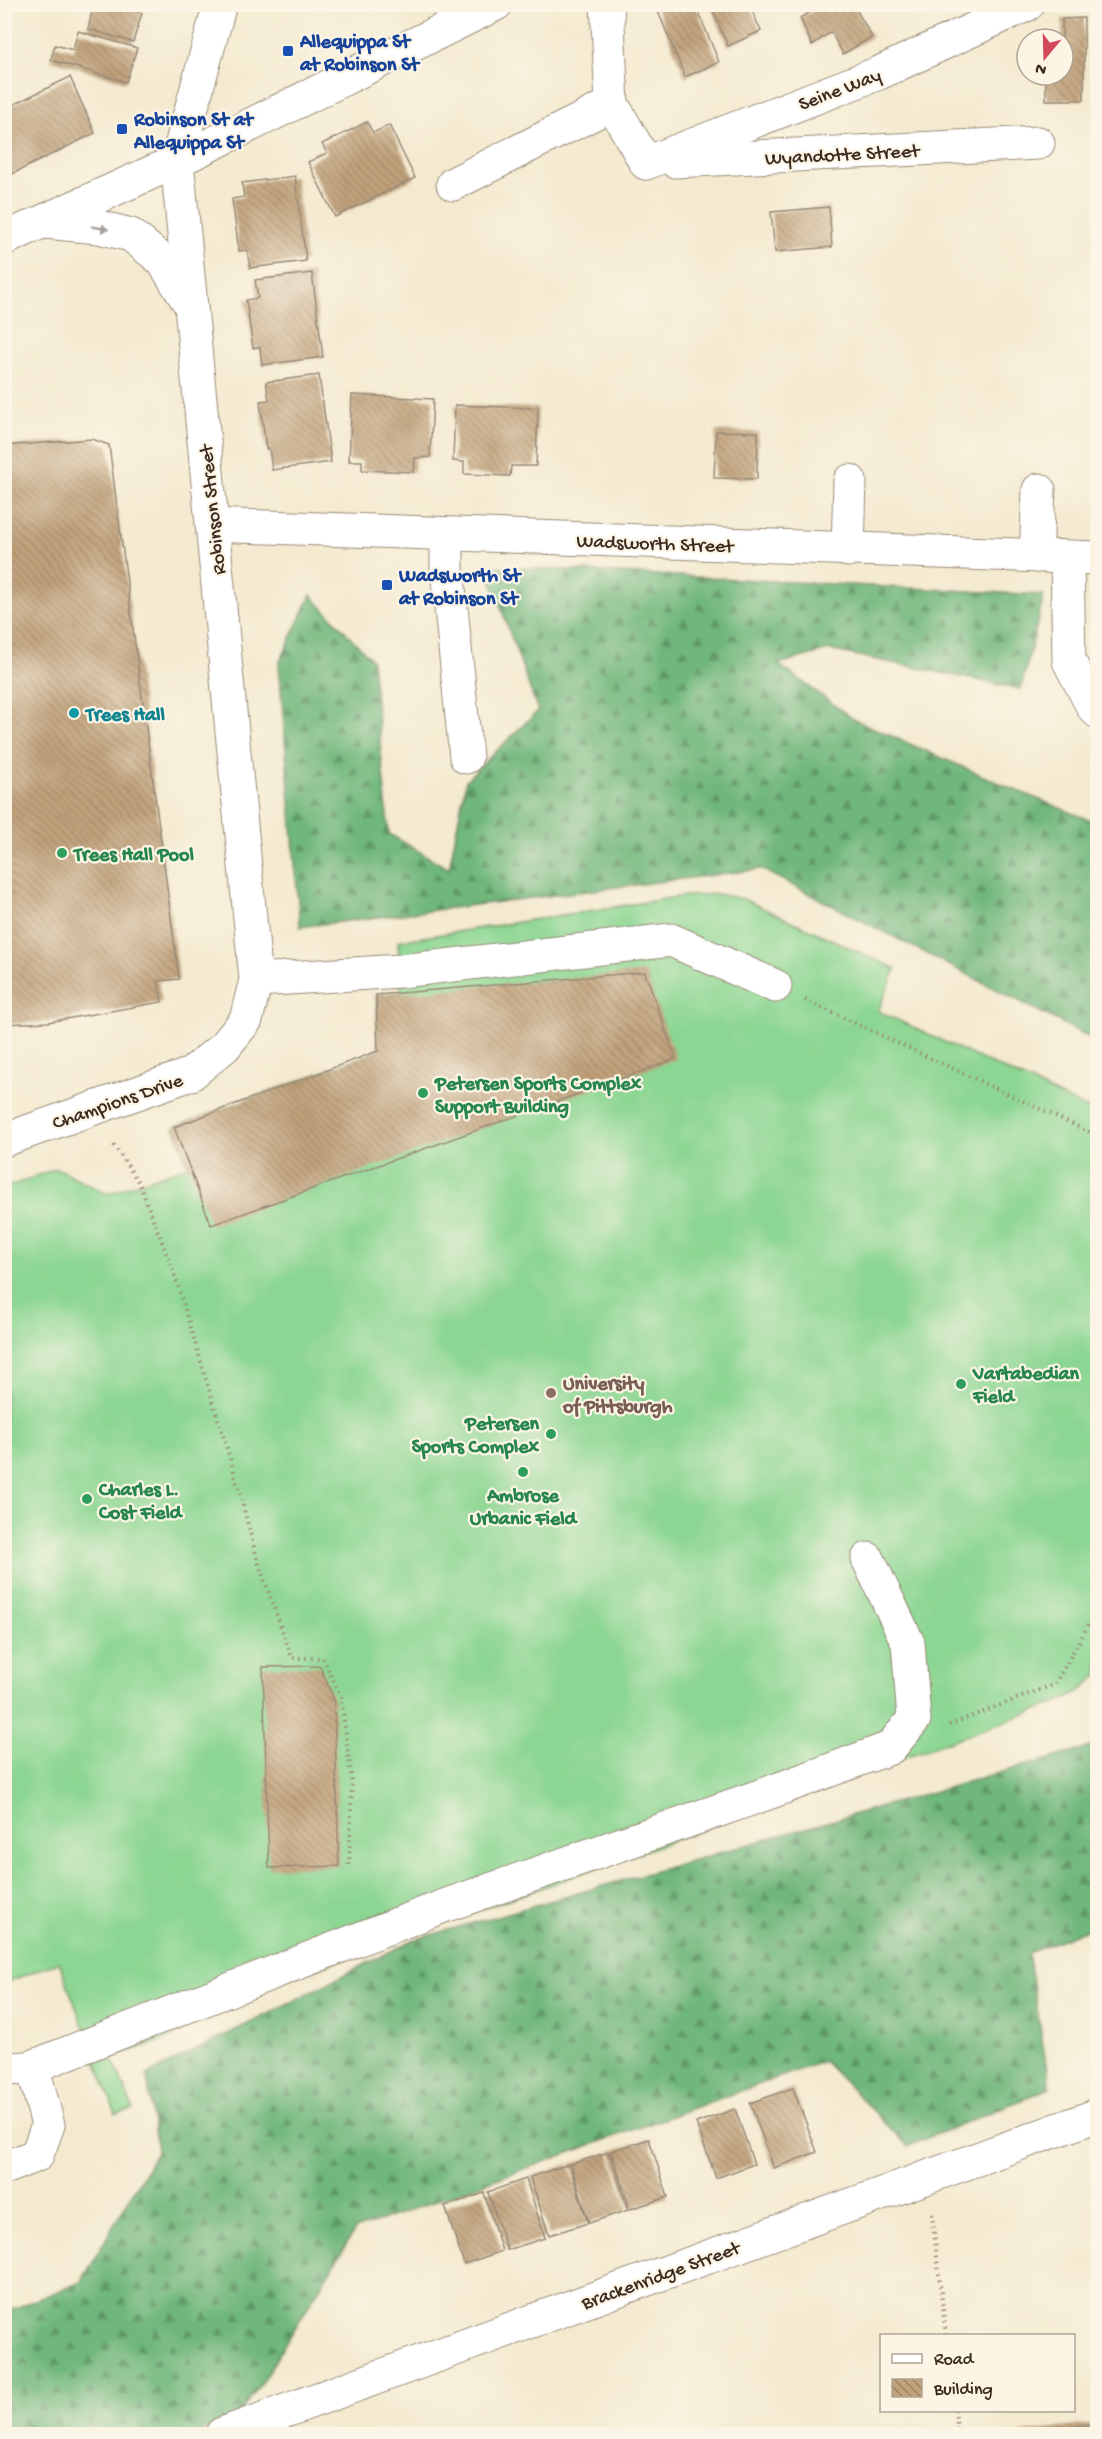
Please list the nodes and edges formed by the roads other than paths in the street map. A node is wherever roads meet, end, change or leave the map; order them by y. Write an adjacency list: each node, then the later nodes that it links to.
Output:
1 (220, 4): 7 (street, Robinson Street)
2 (496, 4): 7 (street)
3 (607, 4): 5 (street)
4 (1028, 4): 8 (street, Seine Way)
5 (612, 104): 8 (street); 9 (street)
6 (1038, 143): 8 (street, Wyandotte Street)
7 (177, 161): 10 (street); 12 (street, Robinson Street)
8 (646, 163)
9 (453, 184)
10 (42, 222): 11 (street); 12 (street, one-way to 12)
11 (4, 239)
12 (191, 306): 15 (street, Robinson Street)
13 (850, 481): 17 (street)
14 (1039, 490): 18 (street)
15 (212, 525): 16 (street, Wadsworth Street); 21 (street, Robinson Street)
16 (447, 534): 17 (street, Wadsworth Street); 20 (street)
17 (848, 550): 18 (street, Wadsworth Street)
18 (1067, 558): 19 (street)
19 (1098, 712)
20 (466, 757)
21 (256, 980): 22 (street); 23 (street, Robinson Street)
22 (775, 986)
23 (246, 1020): 24 (street, Champions Drive)
24 (4, 1140)
25 (868, 1559): 26 (street)
26 (17, 2068): 28 (street)
27 (1098, 2115): 29 (street, Brackenridge Street)
28 (4, 2168)
29 (222, 2434)

